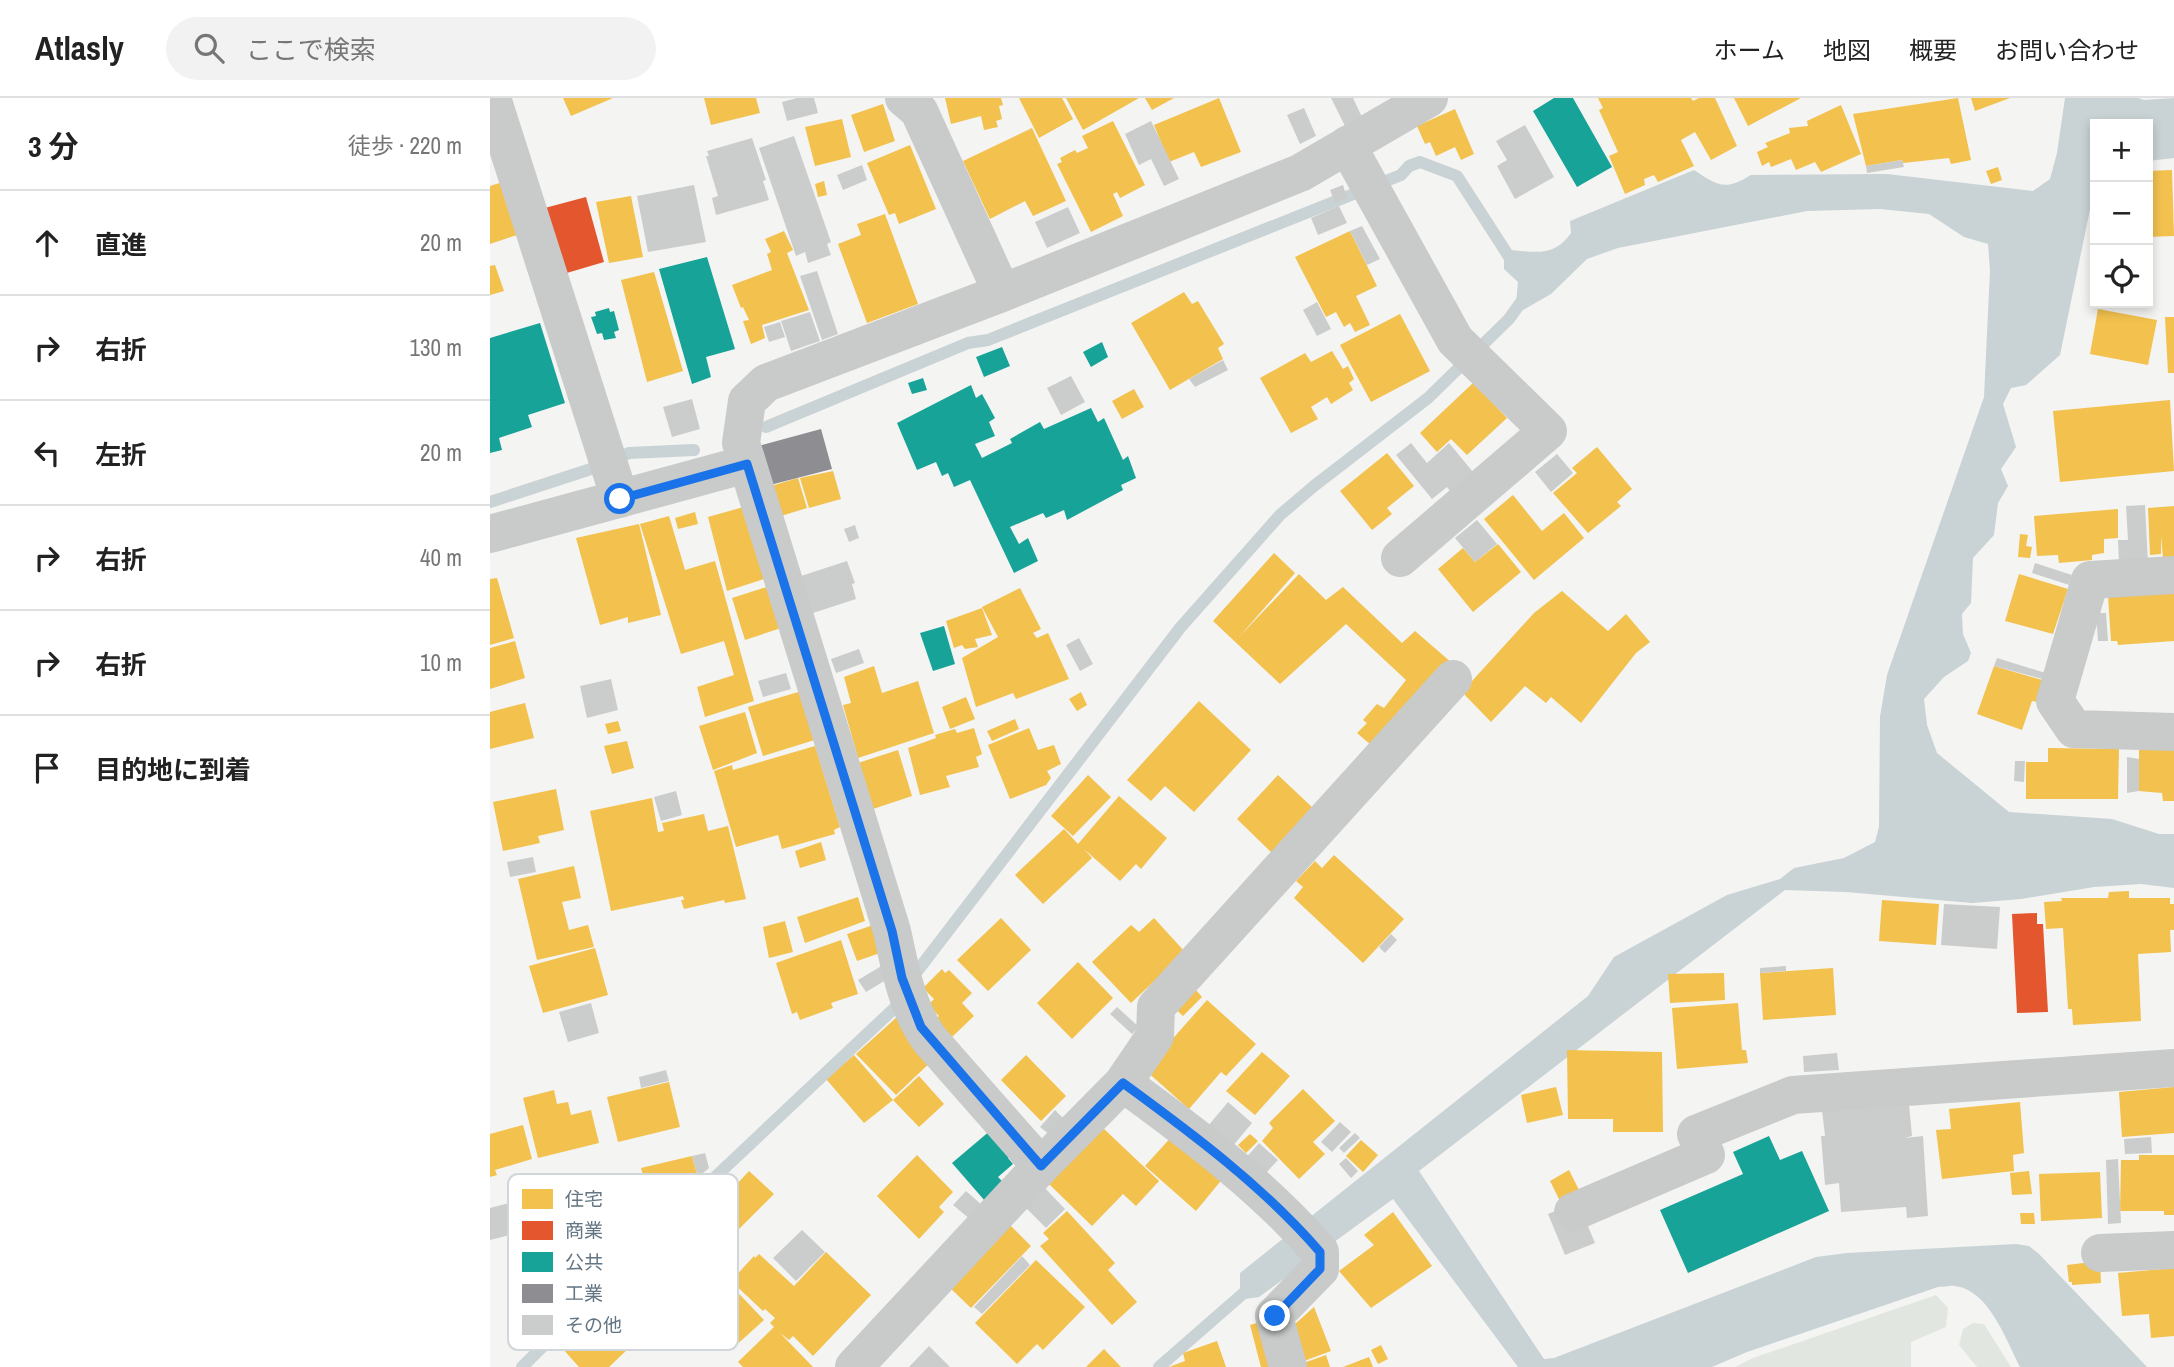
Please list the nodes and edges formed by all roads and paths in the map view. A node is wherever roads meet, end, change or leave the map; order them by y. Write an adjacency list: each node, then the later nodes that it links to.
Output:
1 (492, 98): 7 (street)
2 (904, 98): 5 (street)
3 (1429, 98): 4 (street)
4 (1347, 145): 5 (street); 9 (street)
5 (1002, 293): 6 (street)
6 (747, 464): 7 (street); 15 (street)
7 (613, 475): 8 (street)
8 (490, 534)
9 (1400, 558)
10 (2174, 575): 12 (street)
11 (1453, 679): 14 (street)
12 (2174, 732)
13 (2174, 1068): 16 (street)
14 (1123, 1083): 15 (street); 20 (street)
15 (1041, 1166): 19 (street)
16 (1573, 1212)
17 (2174, 1250): 18 (street)
18 (2100, 1253)
19 (854, 1367)
20 (1288, 1367)

